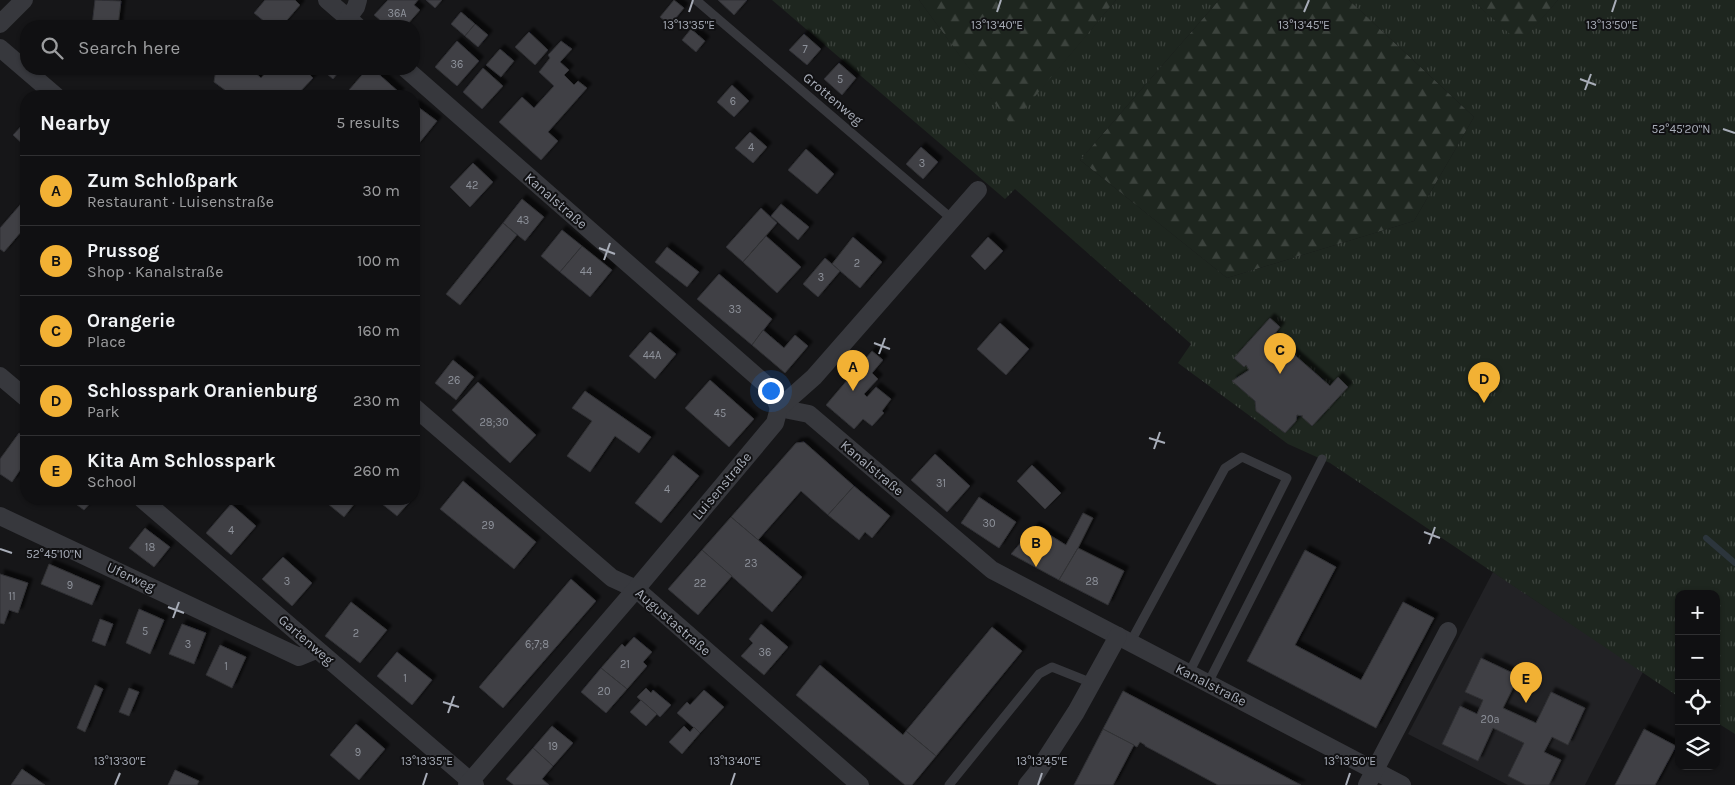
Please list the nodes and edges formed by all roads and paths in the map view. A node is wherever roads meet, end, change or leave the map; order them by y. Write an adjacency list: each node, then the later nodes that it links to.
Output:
1 (24, 0): 7 (street)
2 (327, 0): 5 (street)
3 (358, 0): 6 (street)
4 (696, 0): 14 (lane, Grottenweg)
5 (350, 20)
6 (353, 20)
7 (0, 24)
8 (0, 48): 9 (street)
9 (20, 65)
10 (32, 75): 12 (street)
11 (413, 75): 17 (street, Kanalstraße)
12 (49, 90)
13 (978, 190): 14 (street, Luisenstraße)
14 (952, 218): 17 (street, Luisenstraße)
15 (0, 376): 16 (street)
16 (20, 393)
17 (779, 408): 22 (street, Luisenstraße); 24 (street, Kanalstraße)
18 (420, 412): 22 (street, Augustastraße)
19 (1322, 460): 28 (lane)
20 (149, 505): 25 (street, Gartenweg)
21 (0, 516): 25 (street, Uferweg)
22 (636, 589): 30 (street, Luisenstraße); 31 (street, Augustastraße)
23 (1448, 631): 29 (street)
24 (1124, 639): 26 (street, Kanalstraße); 26 (lane); 27 (street)
25 (316, 650): 30 (street, Gartenweg)
26 (1189, 673): 28 (street, Kanalstraße)
27 (1092, 683): 32 (lane); 33 (street)
28 (1208, 683): 29 (street, Kanalstraße)
29 (1371, 778): 34 (street, Kanalstraße)
30 (471, 784)
31 (860, 785)
32 (949, 785)
33 (1027, 785)
34 (1402, 785)

